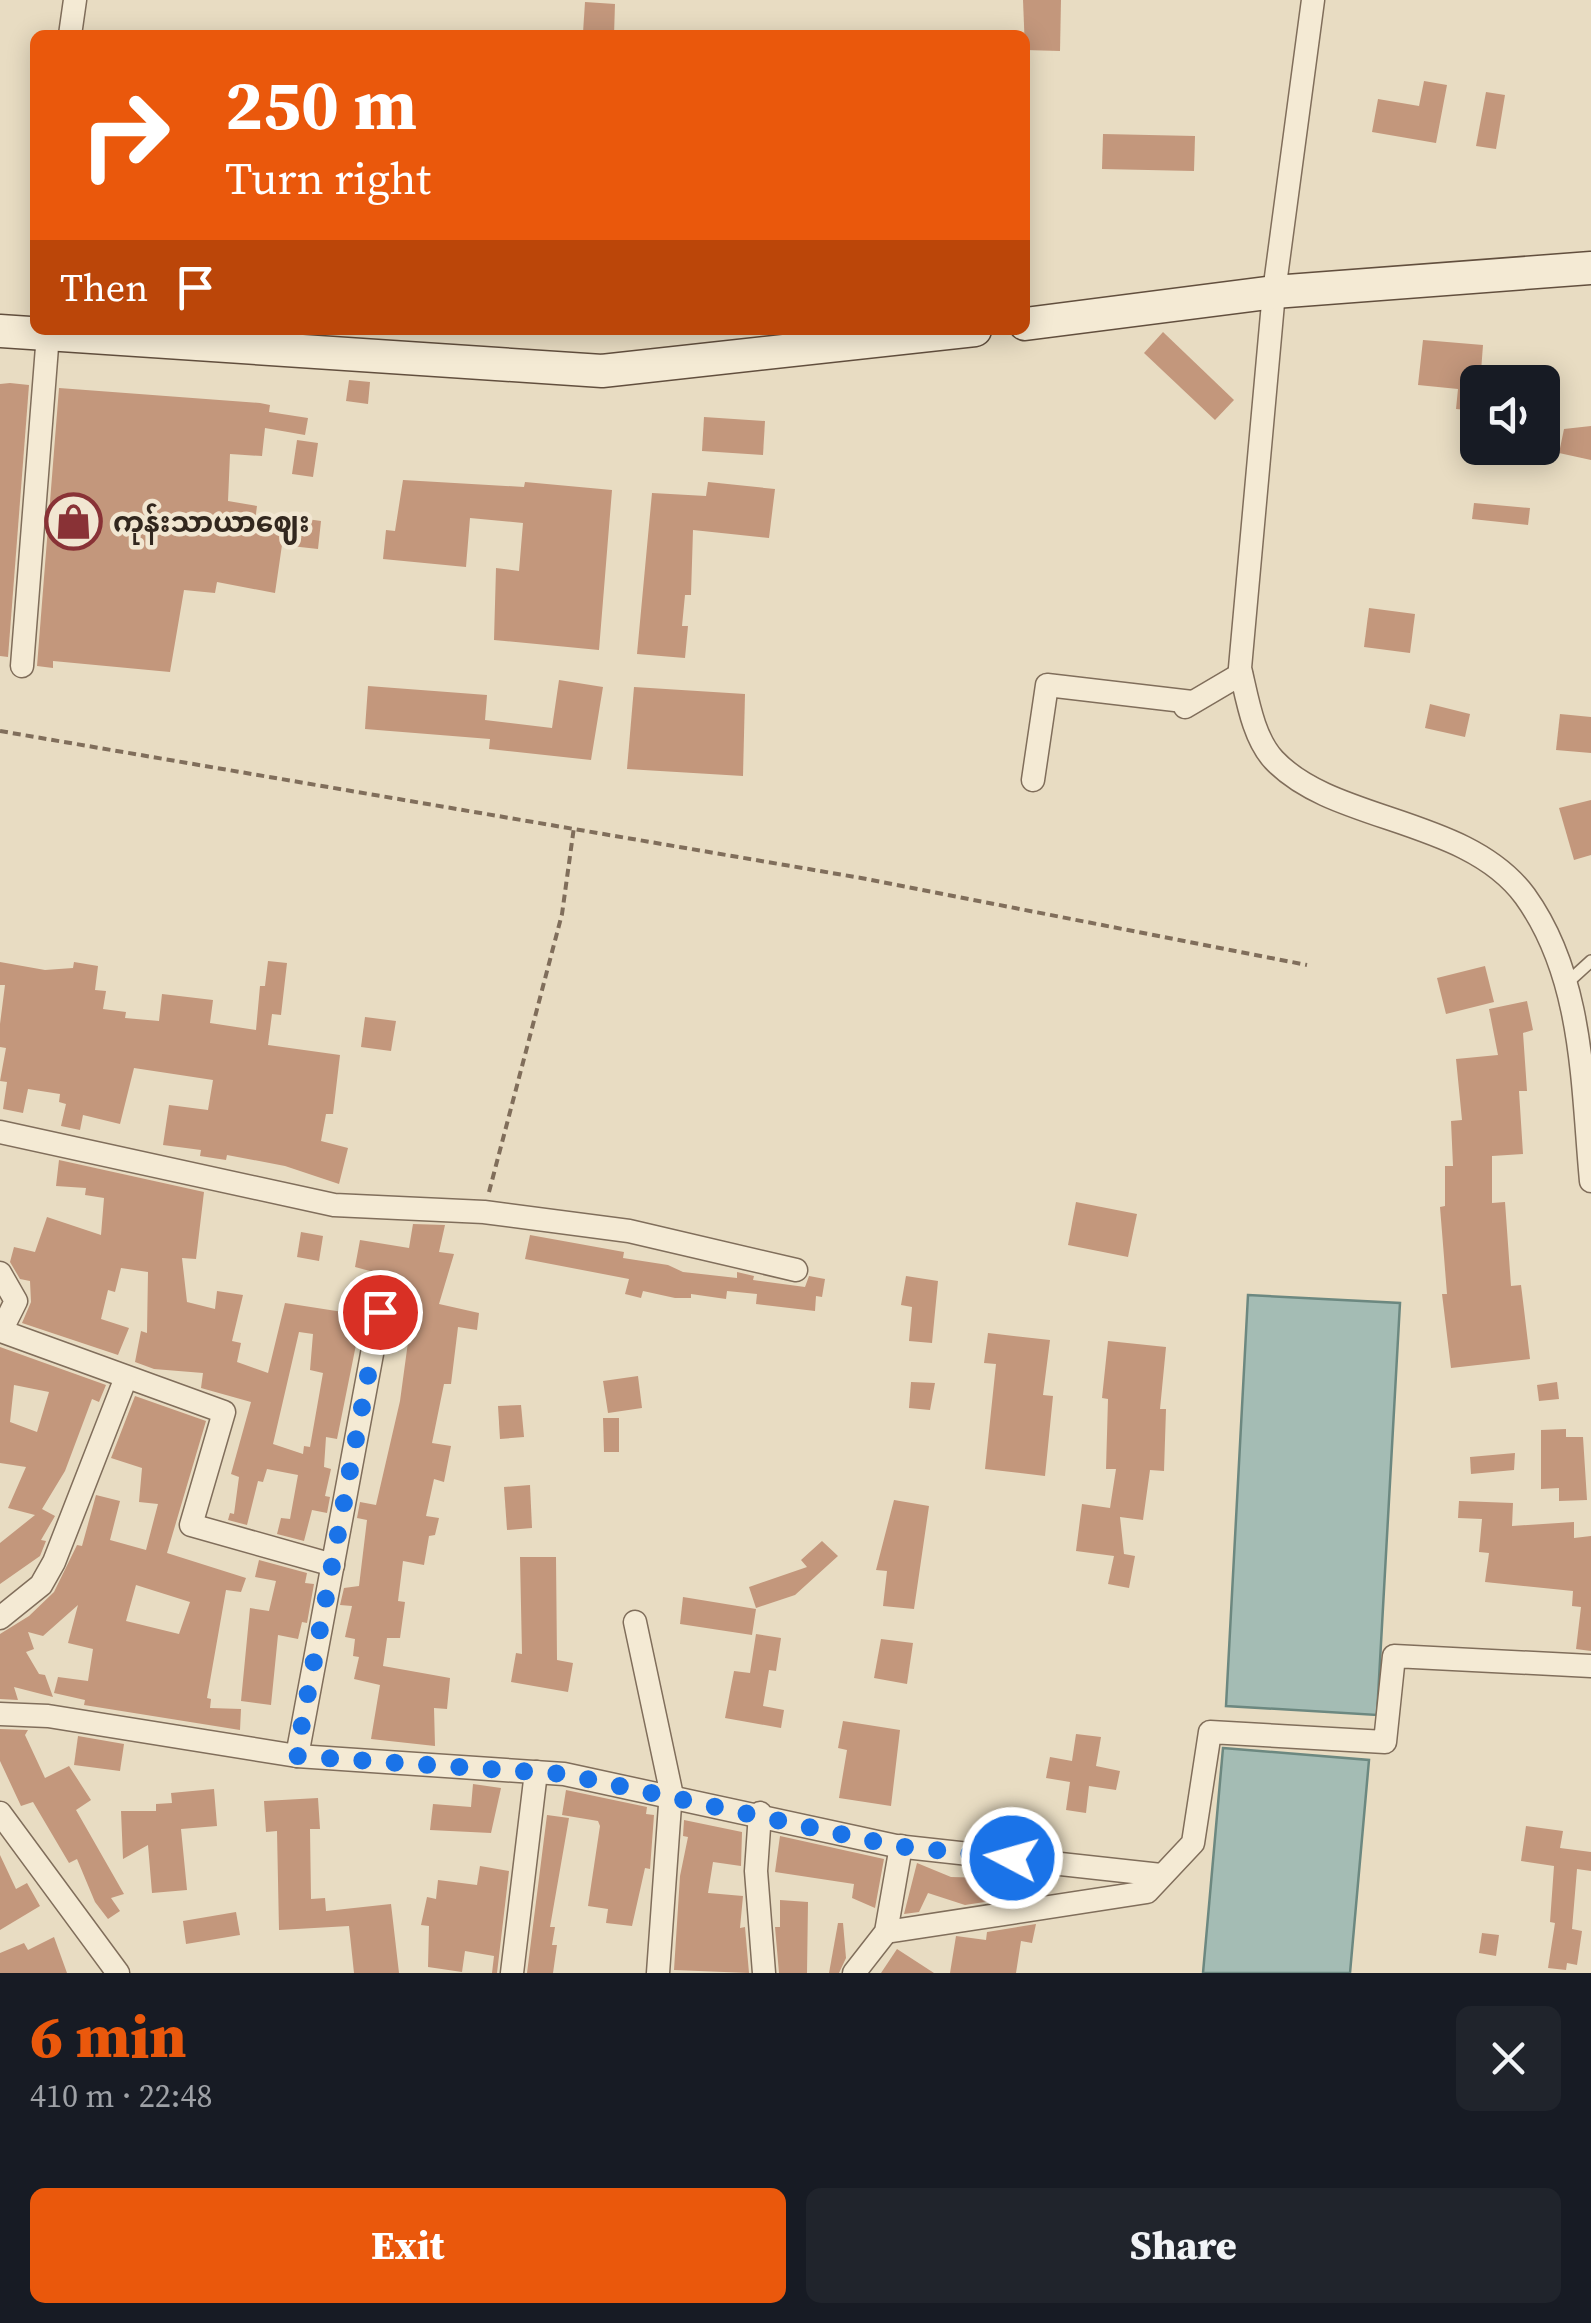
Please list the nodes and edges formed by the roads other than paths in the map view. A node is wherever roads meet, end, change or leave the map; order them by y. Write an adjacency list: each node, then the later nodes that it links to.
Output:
1 (75, 0): 3 (street)
2 (1313, 0): 5 (street)
3 (71, 30)
4 (1591, 268): 5 (street)
5 (1274, 292): 6 (street); 13 (street)
6 (1030, 323)
7 (30, 329): 8 (street)
8 (0, 331)
9 (39, 335): 12 (street)
10 (131, 335): 11 (street)
11 (930, 335)
12 (22, 666)
13 (1241, 674): 14 (street); 16 (street)
14 (1033, 780)
15 (1591, 962): 16 (lane)
16 (1568, 982): 18 (street)
17 (0, 1132): 19 (street)
18 (1591, 1181)
19 (796, 1270)
20 (0, 1272): 22 (street)
21 (380, 1312): 23 (street)
22 (126, 1380): 23 (street); 24 (street)
23 (333, 1565): 28 (street)
24 (0, 1618)
25 (635, 1622): 30 (street)
26 (1591, 1666): 34 (street)
27 (0, 1714): 28 (street)
28 (296, 1756): 29 (street)
29 (536, 1772): 30 (street); 37 (street)
30 (671, 1795): 32 (street); 38 (street)
31 (0, 1813): 36 (street)
32 (760, 1814): 33 (street); 39 (street)
33 (901, 1846): 34 (street); 35 (street)
34 (1160, 1875): 35 (street)
35 (886, 1932): 40 (street)
36 (118, 1973)
37 (512, 1973)
38 (658, 1973)
39 (764, 1973)
40 (854, 1973)

